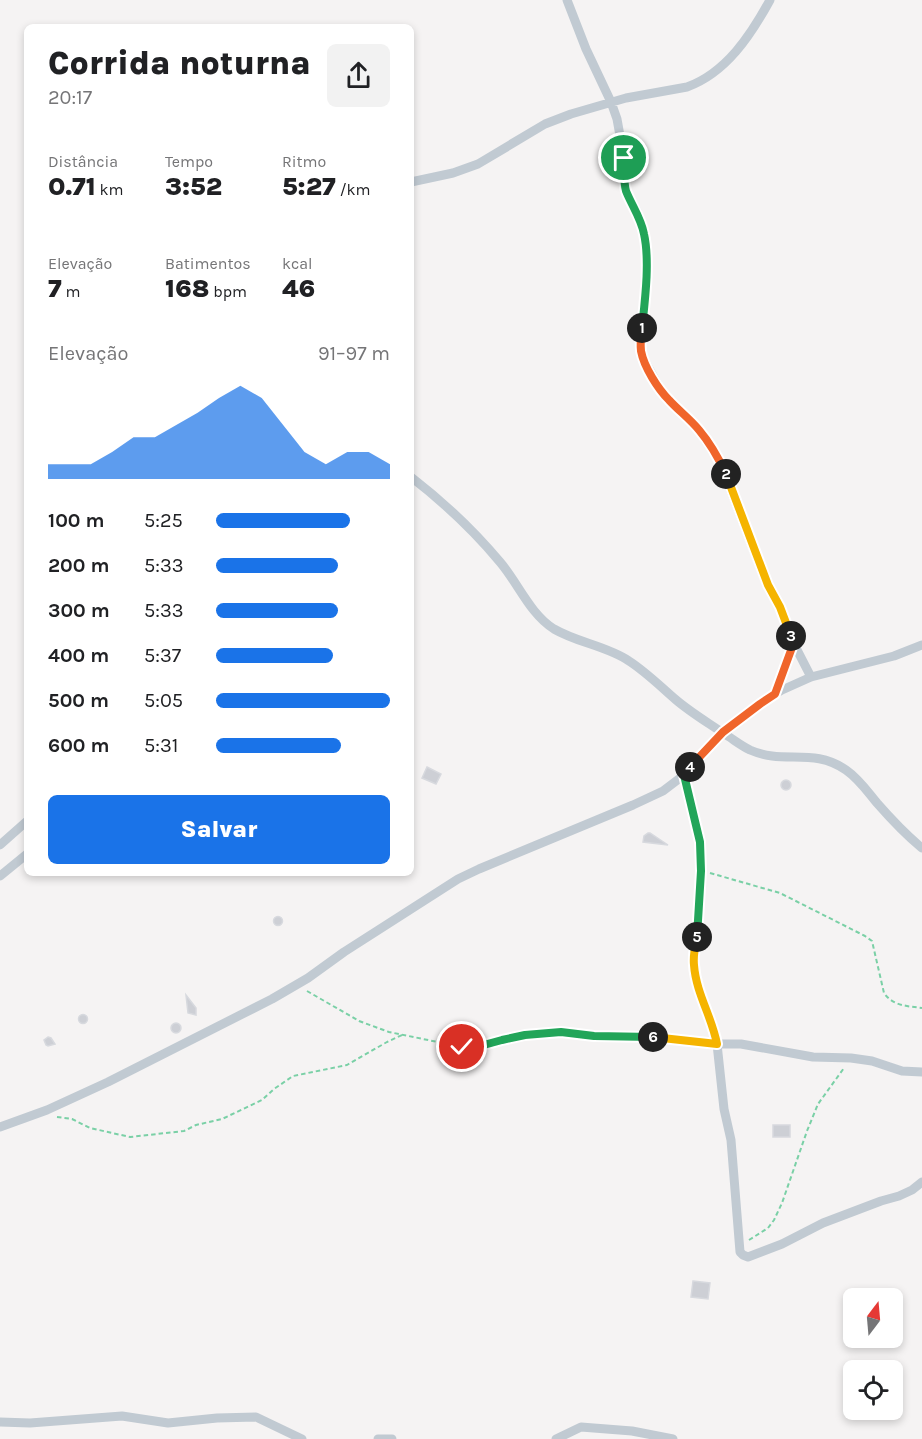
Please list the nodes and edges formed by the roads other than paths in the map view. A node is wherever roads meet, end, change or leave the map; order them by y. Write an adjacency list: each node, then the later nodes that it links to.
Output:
1 (567, 0): 3 (street)
2 (770, 0): 3 (street)
3 (611, 102): 4 (street); 6 (street)
4 (414, 181)
5 (414, 480): 10 (street)
6 (794, 642): 8 (street); 9 (street)
7 (922, 645): 8 (street)
8 (812, 677): 9 (street)
9 (775, 694): 10 (street)
10 (723, 732): 11 (street); 14 (street)
11 (684, 775): 17 (street); 19 (street)
12 (24, 824): 13 (street)
13 (0, 845)
14 (922, 848)
15 (24, 856): 16 (street)
16 (0, 876)
17 (717, 1044): 18 (street); 20 (street)
18 (922, 1072)
19 (0, 1127)
20 (922, 1182)
21 (0, 1422): 22 (street)
22 (302, 1439)
23 (378, 1439): 24 (street)
24 (392, 1439)
25 (556, 1439): 26 (street)
26 (673, 1439)

